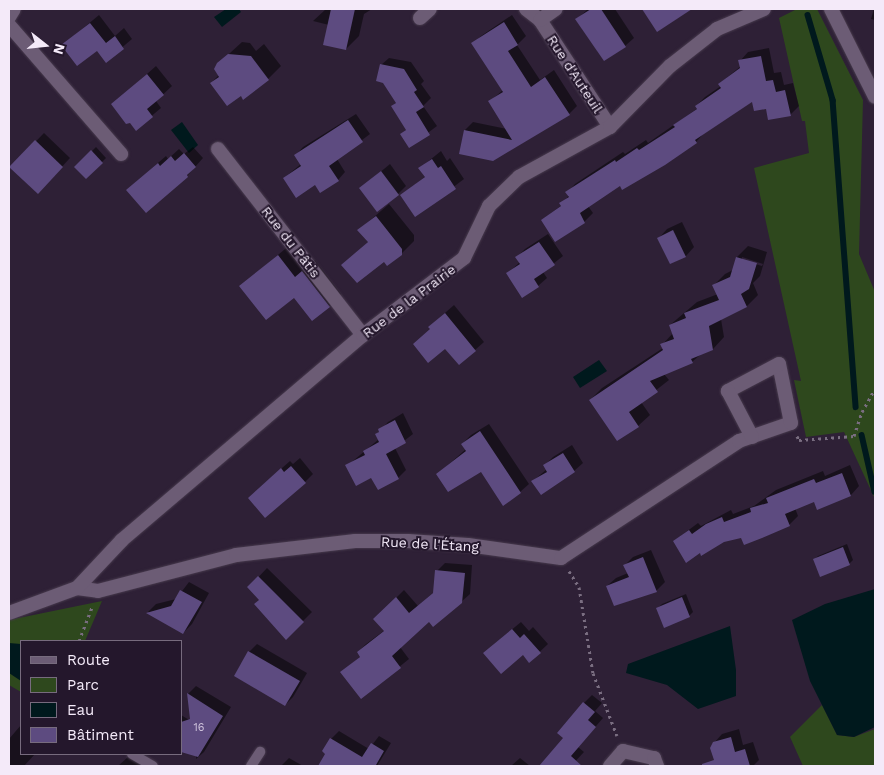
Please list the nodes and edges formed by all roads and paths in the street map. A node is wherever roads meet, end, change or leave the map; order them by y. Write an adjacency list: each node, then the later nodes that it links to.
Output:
1 (14, 9): 7 (street)
2 (430, 9): 8 (street)
3 (526, 9): 9 (street, Rue d'Auteuil)
4 (556, 9): 9 (street, Rue d'Auteuil)
5 (764, 9): 12 (street, Rue de la Prairie)
6 (831, 9): 11 (street)
7 (9, 17)
8 (420, 18)
9 (540, 20): 12 (street, Rue d'Auteuil)
10 (9, 25): 14 (street)
11 (875, 97)
12 (610, 127): 15 (street, Rue de la Prairie)
13 (218, 149): 15 (street, Rue du Pâtis)
14 (121, 154)
15 (363, 335): 20 (street, Rue de la Prairie)
16 (875, 389): 17 (path)
17 (791, 423): 18 (street); 18 (street)
18 (752, 437): 19 (street)
19 (561, 558): 21 (street, Rue de l'Étang); 24 (path)
20 (77, 588): 21 (street, Rue de l'Étang); 22 (street)
21 (98, 591): 23 (path)
22 (9, 613)
23 (79, 640)
24 (622, 751): 29 (street); 30 (street)
25 (260, 752): 28 (lane)
26 (134, 755): 27 (lane)
27 (152, 766)
28 (251, 766)
29 (610, 766)
30 (657, 766)

